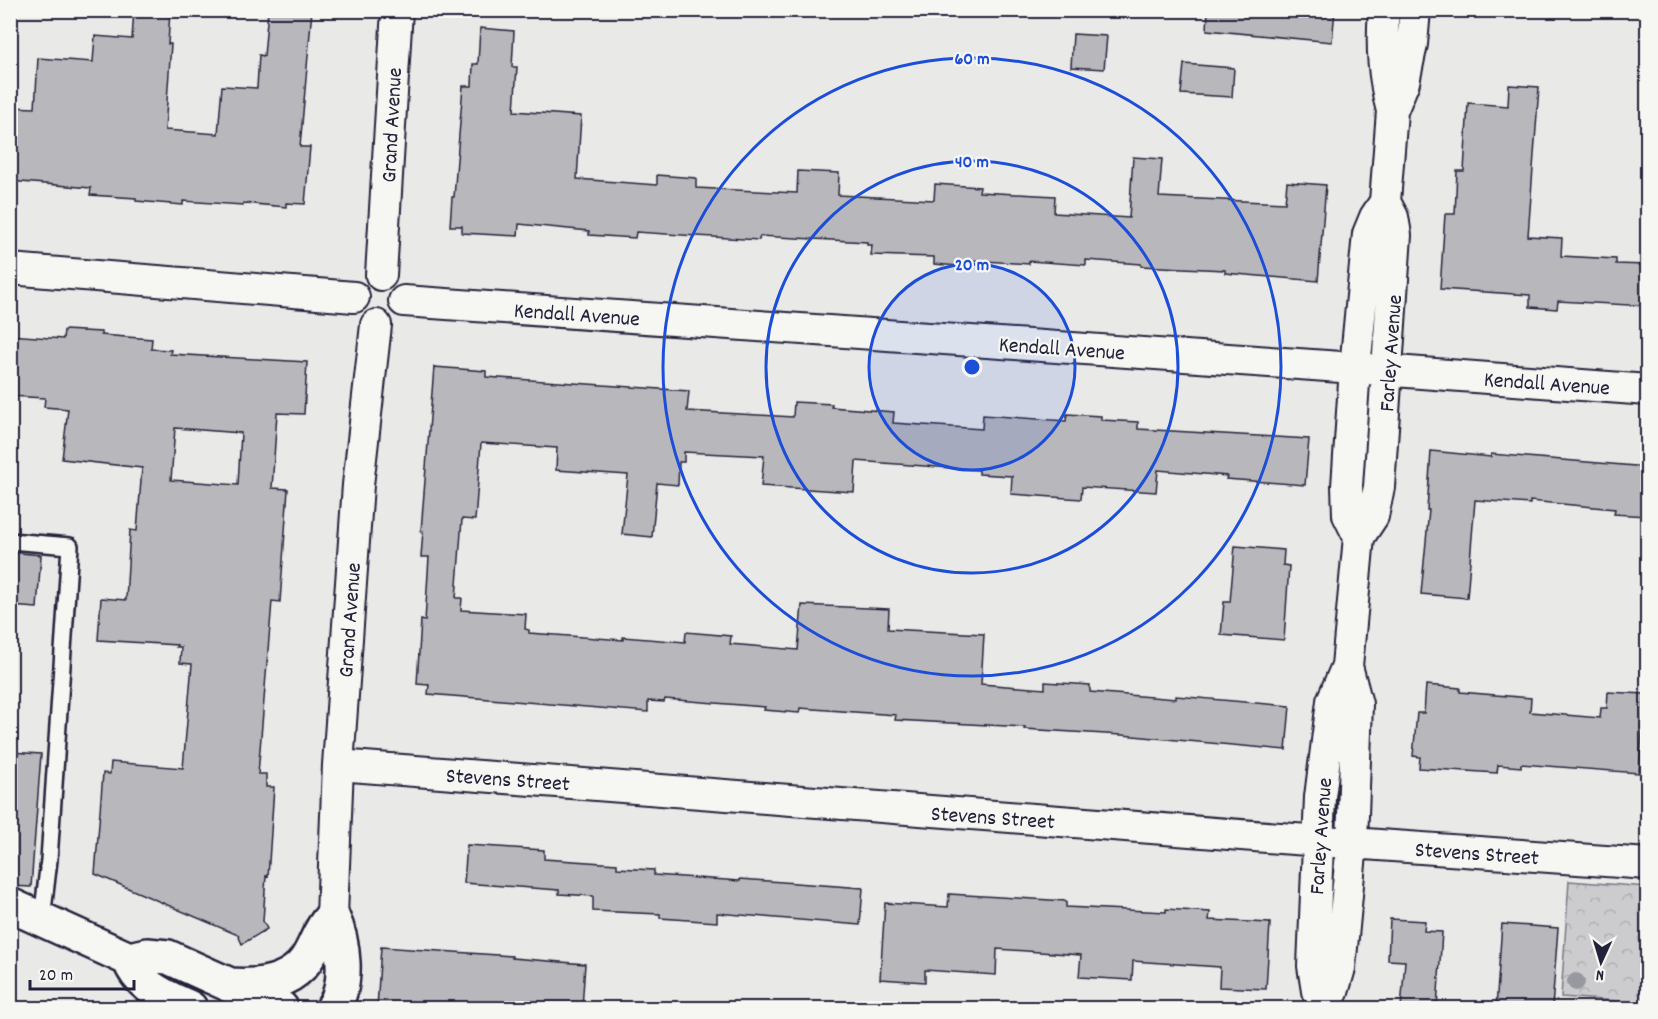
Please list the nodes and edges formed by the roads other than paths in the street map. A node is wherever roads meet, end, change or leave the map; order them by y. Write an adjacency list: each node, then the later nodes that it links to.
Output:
1 (397, 10): 7 (street, Grand Avenue)
2 (1384, 10): 4 (street, Farley Avenue)
3 (1415, 10): 4 (street, Farley Avenue)
4 (1392, 111): 5 (street, Farley Avenue)
5 (1385, 202): 11 (street, Farley Avenue); 12 (street, Farley Avenue)
6 (10, 269): 8 (street)
7 (381, 275): 8 (street); 9 (street)
8 (354, 297): 10 (street)
9 (404, 301): 10 (street); 11 (street, Kendall Avenue)
10 (376, 325): 17 (street, Grand Avenue)
11 (1355, 368): 12 (street, Kendall Avenue); 14 (street, Farley Avenue)
12 (1388, 370): 13 (street, Kendall Avenue); 14 (street, Farley Avenue)
13 (1647, 390)
14 (1359, 537): 16 (street, Farley Avenue)
15 (10, 541): 23 (lane)
16 (1347, 666): 18 (street, Farley Avenue); 19 (street, Farley Avenue)
17 (338, 765): 18 (street, Stevens Street); 22 (street, Grand Avenue)
18 (1318, 840): 19 (street, Stevens Street); 19 (street, Farley Avenue)
19 (1352, 843): 20 (street, Stevens Street)
20 (1647, 864)
21 (10, 905): 23 (street)
22 (332, 916): 25 (street); 28 (street)
23 (42, 919): 24 (street)
24 (129, 959): 25 (street); 26 (street)
25 (229, 985): 27 (street)
26 (190, 1008)
27 (281, 1008)
28 (333, 1008)

